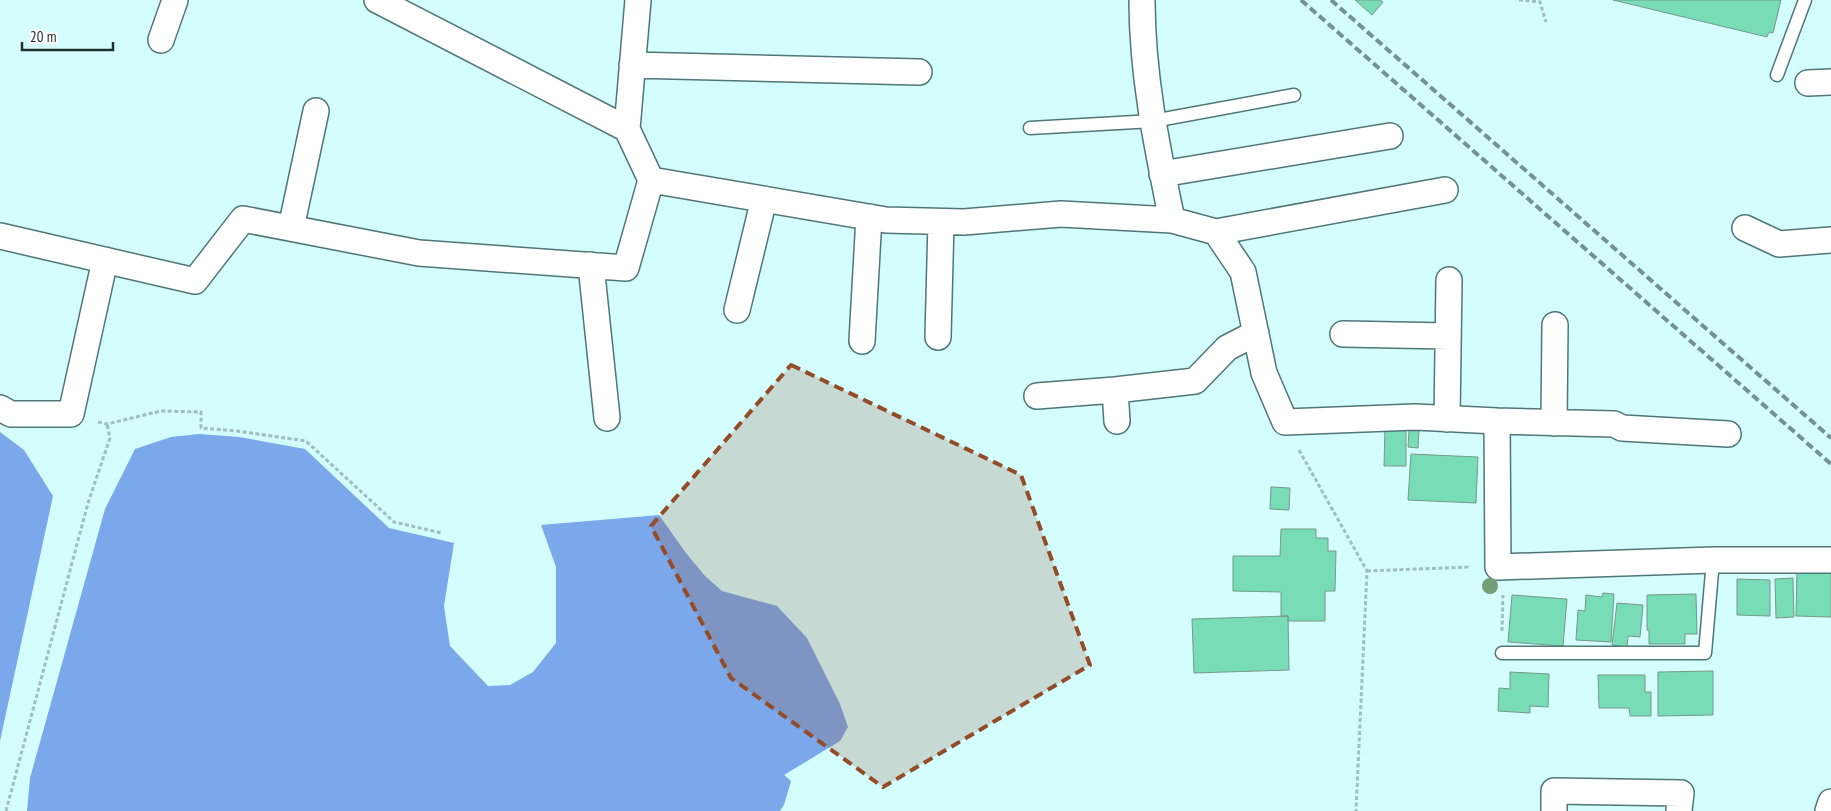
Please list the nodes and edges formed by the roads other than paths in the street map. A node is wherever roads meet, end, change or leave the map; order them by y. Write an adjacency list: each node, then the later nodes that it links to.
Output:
1 (175, 0): 6 (street)
2 (377, 0): 14 (street)
3 (638, 0): 7 (street)
4 (1142, 0): 12 (street)
5 (1805, 0): 9 (lane)
6 (161, 40)
7 (632, 65): 8 (street); 14 (street)
8 (919, 72)
9 (1778, 75)
10 (1294, 95): 12 (lane)
11 (316, 111): 23 (street)
12 (1152, 122): 13 (lane); 16 (street)
13 (1030, 128)
14 (627, 129): 17 (street)
15 (1390, 136): 16 (street)
16 (1162, 174): 21 (street)
17 (651, 180): 19 (street); 29 (street)
18 (1445, 190): 25 (street)
19 (764, 199): 20 (street); 31 (street)
20 (869, 217): 22 (street); 37 (street)
21 (1172, 220): 22 (street); 25 (street)
22 (941, 222): 36 (street)
23 (291, 228): 28 (street); 29 (street)
24 (1745, 228): 27 (street)
25 (1216, 232): 33 (street)
26 (0, 236): 28 (street)
27 (1831, 240)
28 (105, 260): 40 (street)
29 (591, 266): 41 (street)
30 (1449, 280): 35 (street)
31 (737, 310)
32 (1556, 325): 45 (street)
33 (1256, 333): 38 (street); 42 (street)
34 (1343, 334): 35 (street)
35 (1448, 336): 42 (street)
36 (938, 337)
37 (862, 341)
38 (1115, 390): 39 (street); 43 (street)
39 (1037, 396)
40 (0, 408)
41 (607, 418)
42 (1448, 418): 44 (street)
43 (1117, 420)
44 (1497, 421): 45 (street); 47 (street)
45 (1554, 423): 46 (street)
46 (1728, 434)
47 (1713, 560): 48 (street); 49 (lane)
48 (1831, 560)
49 (1502, 653)
50 (1831, 802): 53 (street)
51 (1554, 811): 52 (street)
52 (1680, 811)
53 (1828, 811)

